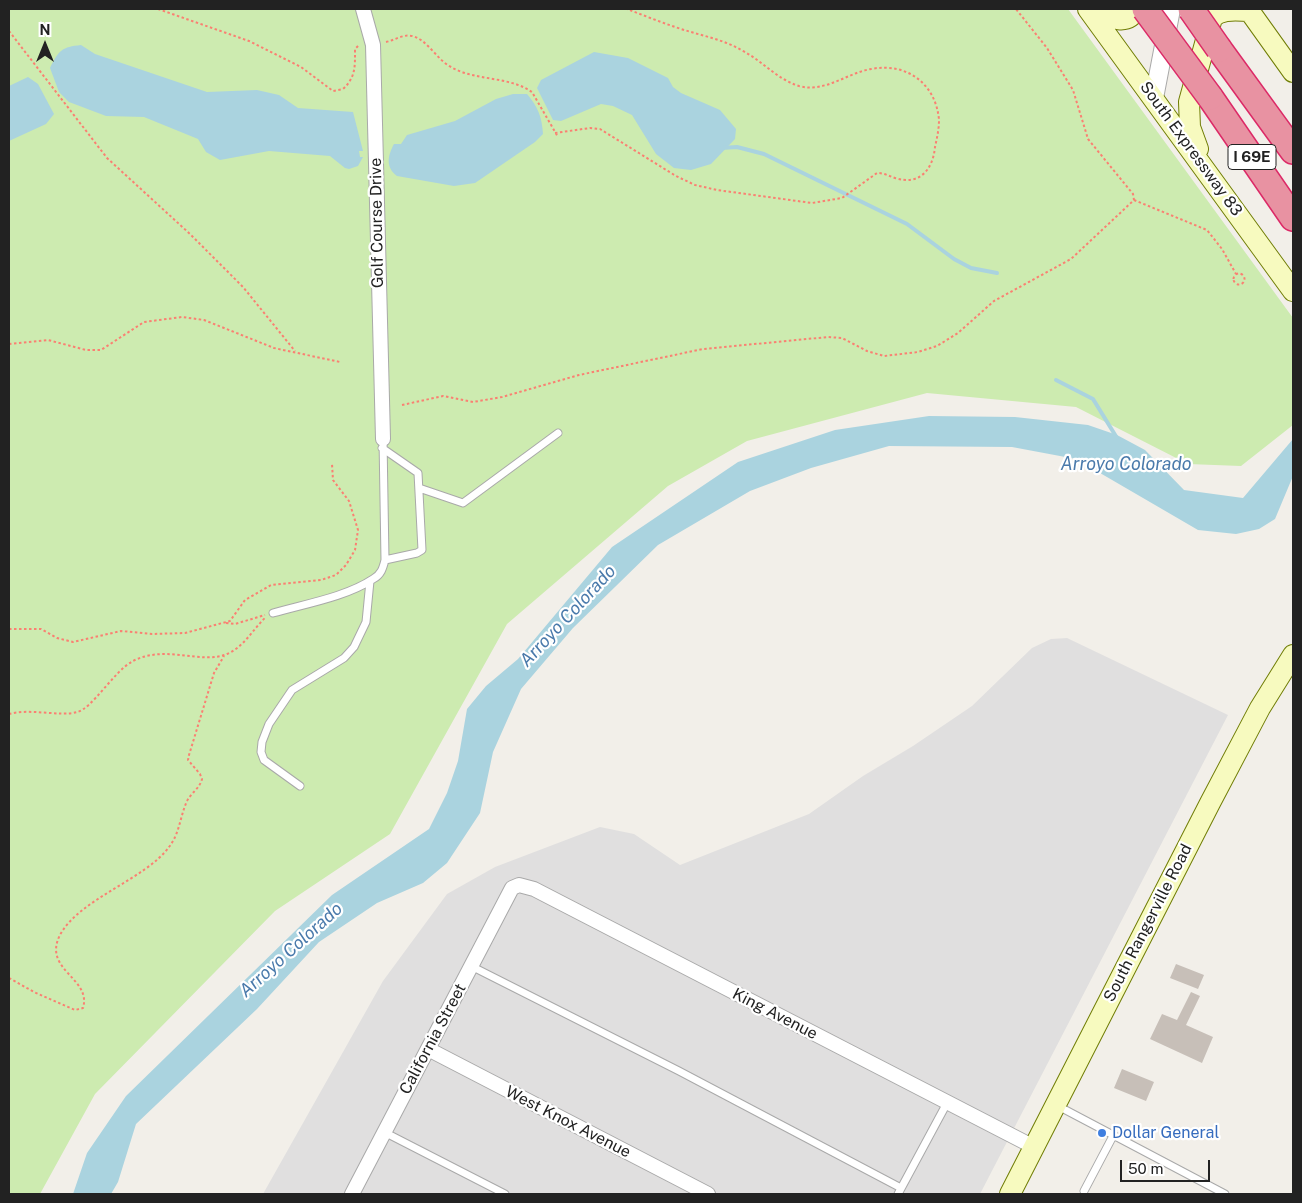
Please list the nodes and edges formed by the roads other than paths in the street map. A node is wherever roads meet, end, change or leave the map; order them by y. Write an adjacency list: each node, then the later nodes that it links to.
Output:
1 (363, 9): 15 (street, Golf Course Drive)
2 (1090, 9): 3 (main road); 9 (main road, South Expressway 83)
3 (1136, 9)
4 (1145, 9): 12 (highway, I 69E, bridge)
5 (1172, 9): 9 (street)
6 (1191, 9): 10 (highway, I 69E, bridge)
7 (1249, 10): 8 (main road); 11 (main road)
8 (1290, 64)
9 (1154, 98): 11 (main road, South Expressway 83)
10 (1293, 151)
11 (1205, 167): 13 (main road, South Expressway 83)
12 (1293, 218)
13 (1293, 291)
14 (558, 433): 16 (lane)
15 (382, 443): 16 (lane); 17 (lane)
16 (419, 488): 17 (lane)
17 (385, 560): 18 (lane)
18 (370, 581): 19 (lane); 21 (lane)
19 (274, 613)
20 (1293, 655): 26 (main road, South Rangerville Road)
21 (300, 786)
22 (516, 886): 23 (street, California Street); 25 (street, King Avenue)
23 (471, 966): 24 (street, California Street); 30 (lane)
24 (428, 1049): 27 (street, California Street); 34 (street, West Knox Avenue)
25 (947, 1102): 29 (street, King Avenue); 30 (lane)
26 (1055, 1105): 28 (lane); 29 (main road, South Rangerville Road)
27 (384, 1132): 32 (street, California Street); 33 (lane)
28 (1113, 1136): 31 (lane); 36 (lane)
29 (1034, 1147): 35 (main road, South Rangerville Road)
30 (899, 1191)
31 (1084, 1191)
32 (352, 1194)
33 (505, 1194)
34 (708, 1194)
35 (1010, 1194)
36 (1226, 1194)

